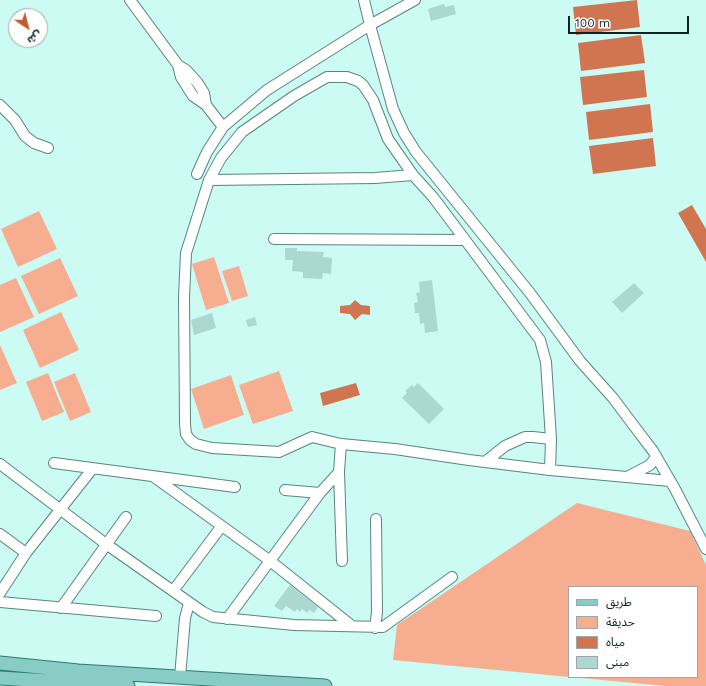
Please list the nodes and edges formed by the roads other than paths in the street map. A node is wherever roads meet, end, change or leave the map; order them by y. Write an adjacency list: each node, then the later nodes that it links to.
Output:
1 (130, 0): 6 (street)
2 (364, 0): 4 (street)
3 (415, 0): 4 (street)
4 (370, 25): 6 (street); 15 (street)
5 (0, 105): 7 (street)
6 (222, 127): 8 (street)
7 (48, 148)
8 (197, 174)
9 (413, 175): 10 (street); 10 (street); 12 (street)
10 (209, 180): 14 (street)
11 (274, 240): 12 (street)
12 (466, 240): 13 (street)
13 (551, 439): 16 (street); 20 (street)
14 (341, 444): 16 (street); 21 (street)
15 (656, 457): 22 (street); 24 (street)
16 (485, 462): 20 (street)
17 (54, 463): 19 (street)
18 (0, 464): 28 (street)
19 (93, 468): 23 (street); 28 (street)
20 (550, 470): 22 (street)
21 (339, 472): 27 (street); 37 (street)
22 (629, 476): 24 (street)
23 (154, 477): 25 (street); 31 (street)
24 (670, 480): 34 (street)
25 (235, 487)
26 (285, 490): 27 (street)
27 (320, 493): 36 (street)
28 (59, 509): 33 (street); 35 (street)
29 (126, 517): 33 (street)
30 (376, 519): 47 (street)
31 (221, 527): 36 (street); 39 (street)
32 (0, 534): 35 (street)
33 (106, 544): 39 (street); 43 (street)
34 (706, 549)
35 (26, 553): 40 (street)
36 (269, 560): 45 (street); 46 (street)
37 (342, 561)
38 (452, 577): 47 (street)
39 (173, 591): 42 (street)
40 (0, 594)
41 (0, 602): 43 (street)
42 (189, 603): 45 (street); 49 (street)
43 (61, 608): 44 (street)
44 (156, 616)
45 (227, 619): 46 (street)
46 (352, 626): 47 (street)
47 (375, 628)
48 (0, 663): 49 (main road)
49 (180, 677): 52 (main road)
50 (0, 678): 51 (main road)
51 (128, 686)
52 (326, 686)

